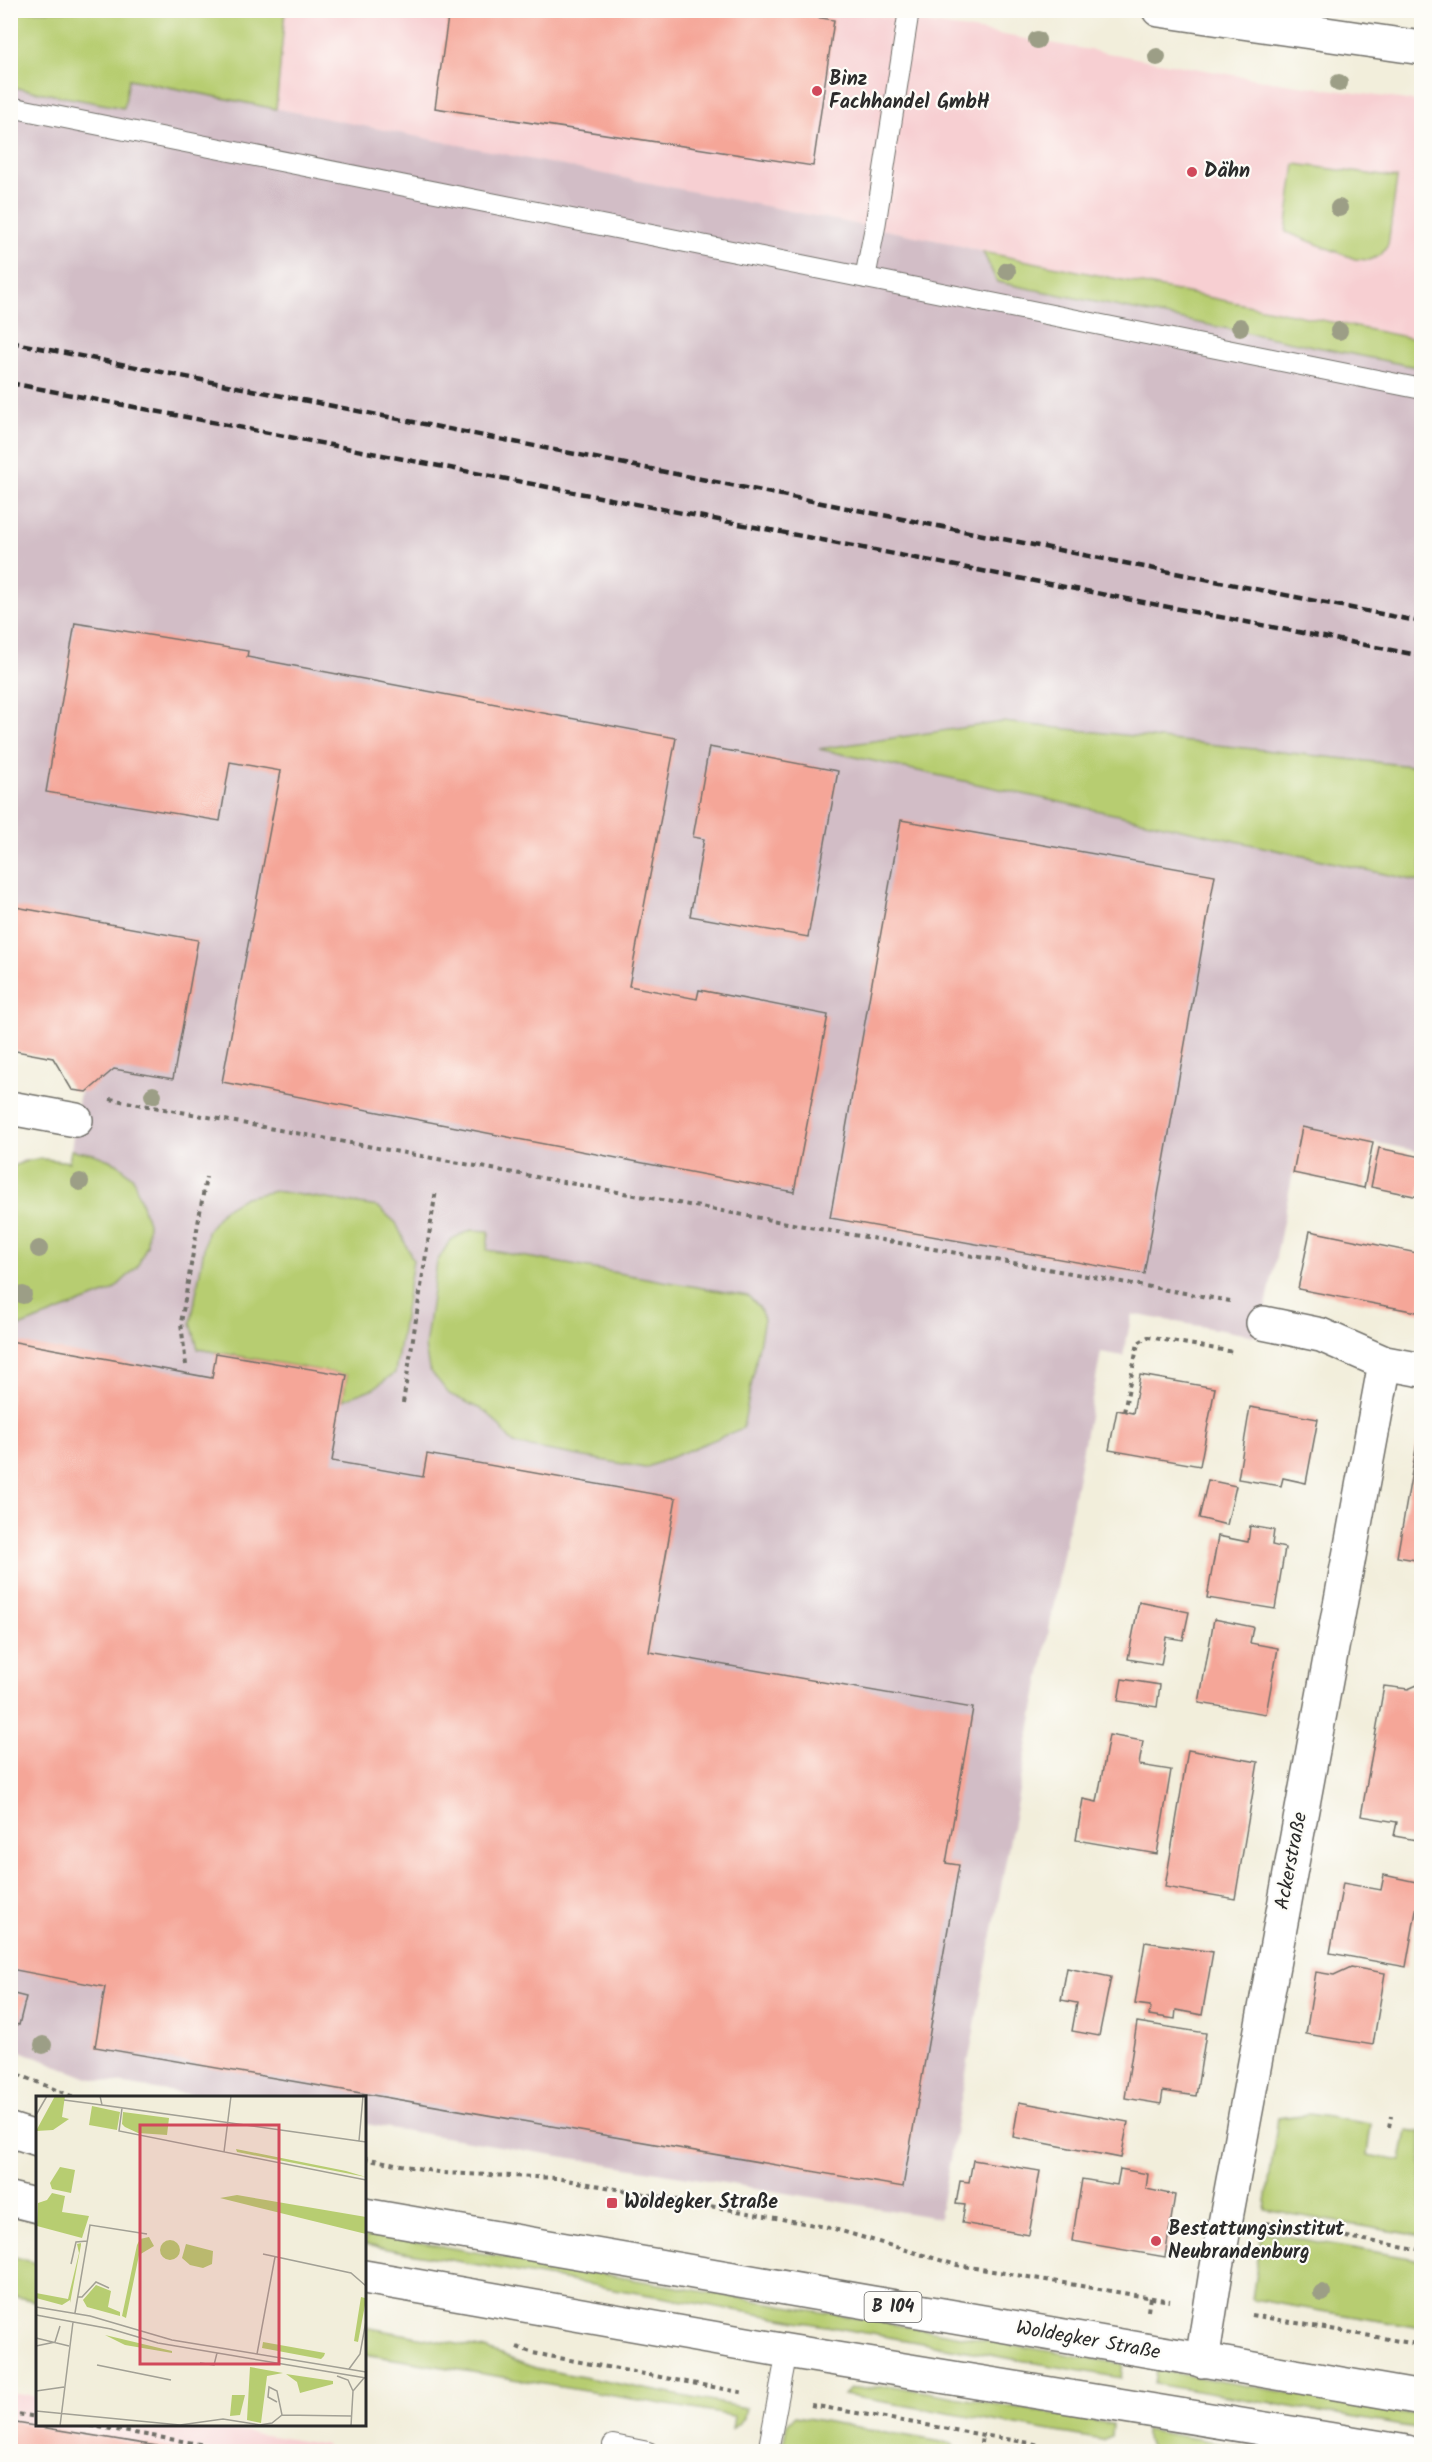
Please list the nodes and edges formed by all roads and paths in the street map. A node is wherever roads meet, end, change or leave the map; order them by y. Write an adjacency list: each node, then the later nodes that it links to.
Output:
1 (909, 10): 5 (lane)
2 (1159, 10): 3 (main road)
3 (1422, 48)
4 (10, 107): 5 (lane)
5 (865, 278): 6 (lane)
6 (1422, 389)
7 (102, 1097): 12 (path)
8 (10, 1108): 9 (main road)
9 (75, 1120)
10 (206, 1177): 16 (path)
11 (436, 1190): 18 (path)
12 (1234, 1302)
13 (1263, 1323): 15 (main road)
14 (1235, 1352): 19 (path)
15 (1385, 1363): 17 (main road); 30 (main road, Ackerstraße)
16 (186, 1365)
17 (1422, 1370)
18 (403, 1403)
19 (1124, 1412)
20 (10, 2072): 21 (path)
21 (73, 2096)
22 (1391, 2116): 23 (path)
23 (1389, 2127)
24 (10, 2130): 25 (main road)
25 (36, 2138)
26 (366, 2158): 33 (path)
27 (10, 2199): 28 (main road)
28 (36, 2206)
29 (366, 2215): 37 (main road, Woldegker Straße / B 104)
30 (1227, 2215): 31 (path); 33 (main road, Ackerstraße)
31 (1422, 2250)
32 (366, 2277): 36 (main road)
33 (1210, 2308): 34 (path); 37 (main road, Ackerstraße)
34 (1422, 2345)
35 (515, 2346): 39 (path)
36 (787, 2351): 39 (lane); 50 (main road)
37 (1202, 2361): 38 (main road, Woldegker Straße / B 104)
38 (1422, 2398)
39 (777, 2399): 43 (path); 47 (lane)
40 (10, 2413): 41 (path)
41 (36, 2417)
42 (93, 2426): 45 (path)
43 (982, 2434): 48 (path); 49 (path)
44 (613, 2445): 46 (lane)
45 (247, 2451)
46 (648, 2451)
47 (768, 2451)
48 (980, 2451)
49 (1081, 2451)
50 (1407, 2451)

